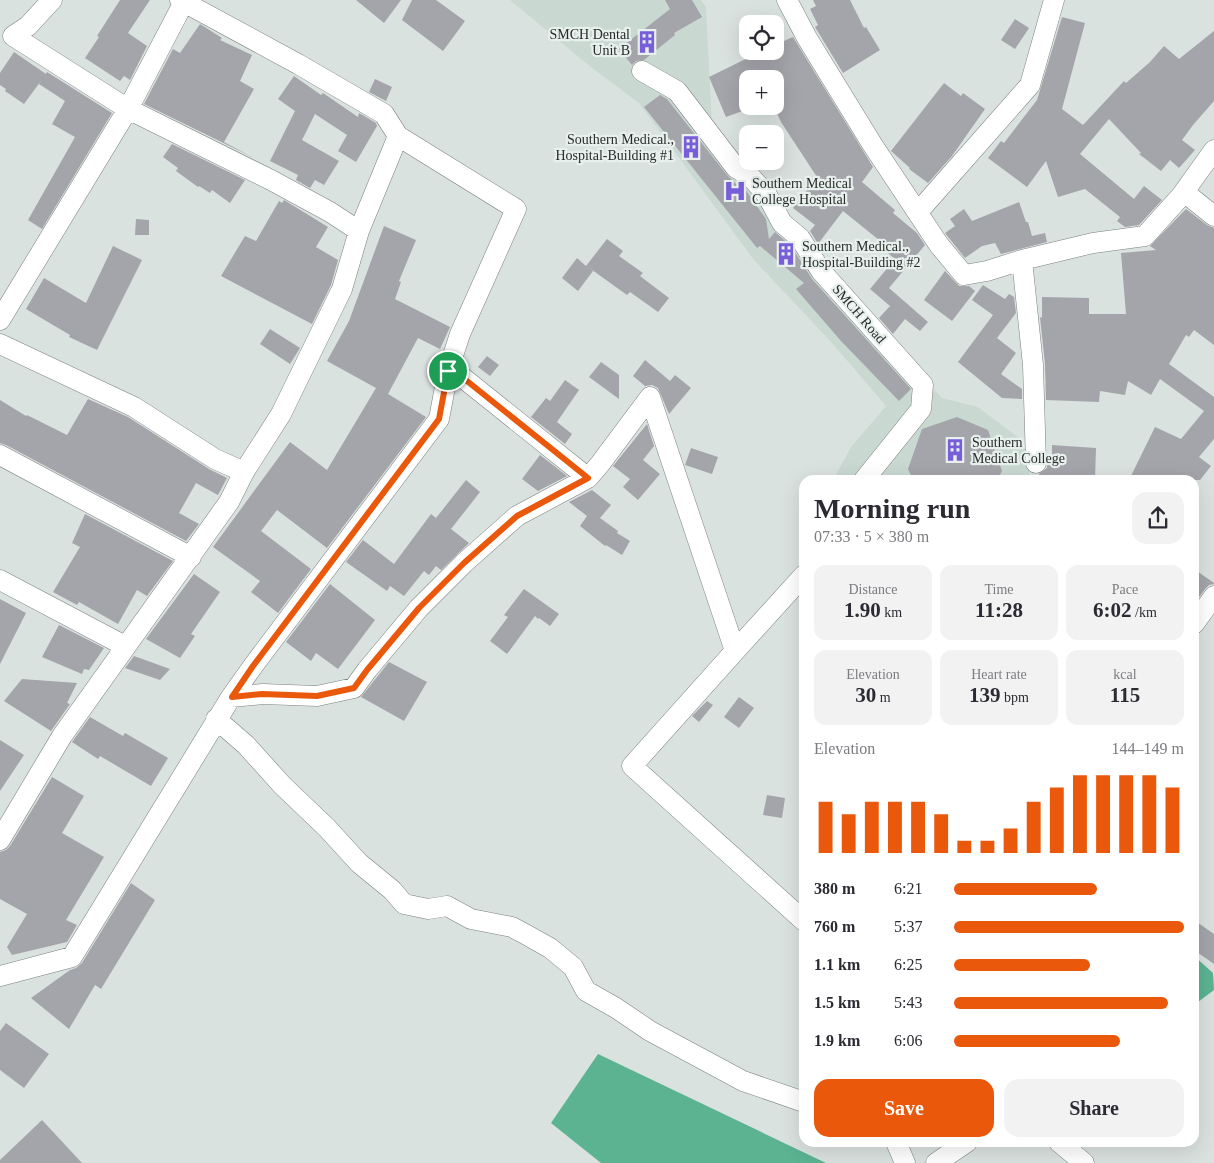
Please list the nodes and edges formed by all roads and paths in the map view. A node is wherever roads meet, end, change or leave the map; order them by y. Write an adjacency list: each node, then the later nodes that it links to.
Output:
1 (52, 0): 6 (street)
2 (787, 0): 10 (street)
3 (1054, 0): 10 (street)
4 (183, 1): 6 (street); 7 (street)
5 (642, 71): 20 (street, SMCH Road)
6 (128, 109): 12 (street); 14 (street)
7 (398, 136): 12 (street); 16 (street)
8 (1214, 150): 9 (street)
9 (1184, 192): 11 (street); 13 (street)
10 (918, 212): 13 (street)
11 (1214, 216)
12 (360, 231): 19 (street)
13 (1022, 260): 18 (street)
14 (0, 320)
15 (0, 344): 19 (street)
16 (448, 371): 21 (street); 29 (street)
17 (0, 455): 22 (street)
18 (1036, 463)
19 (244, 472): 22 (street)
20 (868, 475)
21 (588, 478): 28 (street); 29 (street)
22 (191, 557): 27 (street)
23 (0, 580): 27 (street)
24 (799, 581): 28 (street)
25 (1214, 596): 26 (street)
26 (1199, 617)
27 (126, 646): 31 (street)
28 (735, 651): 32 (street)
29 (232, 697): 30 (street)
30 (216, 720): 33 (street); 34 (street)
31 (0, 840)
32 (799, 916)
33 (0, 976)
34 (799, 1100)
35 (898, 1147): 38 (street)
36 (960, 1147): 39 (street)
37 (1066, 1147): 40 (street)
38 (905, 1163)
39 (936, 1163)
40 (1084, 1163)

